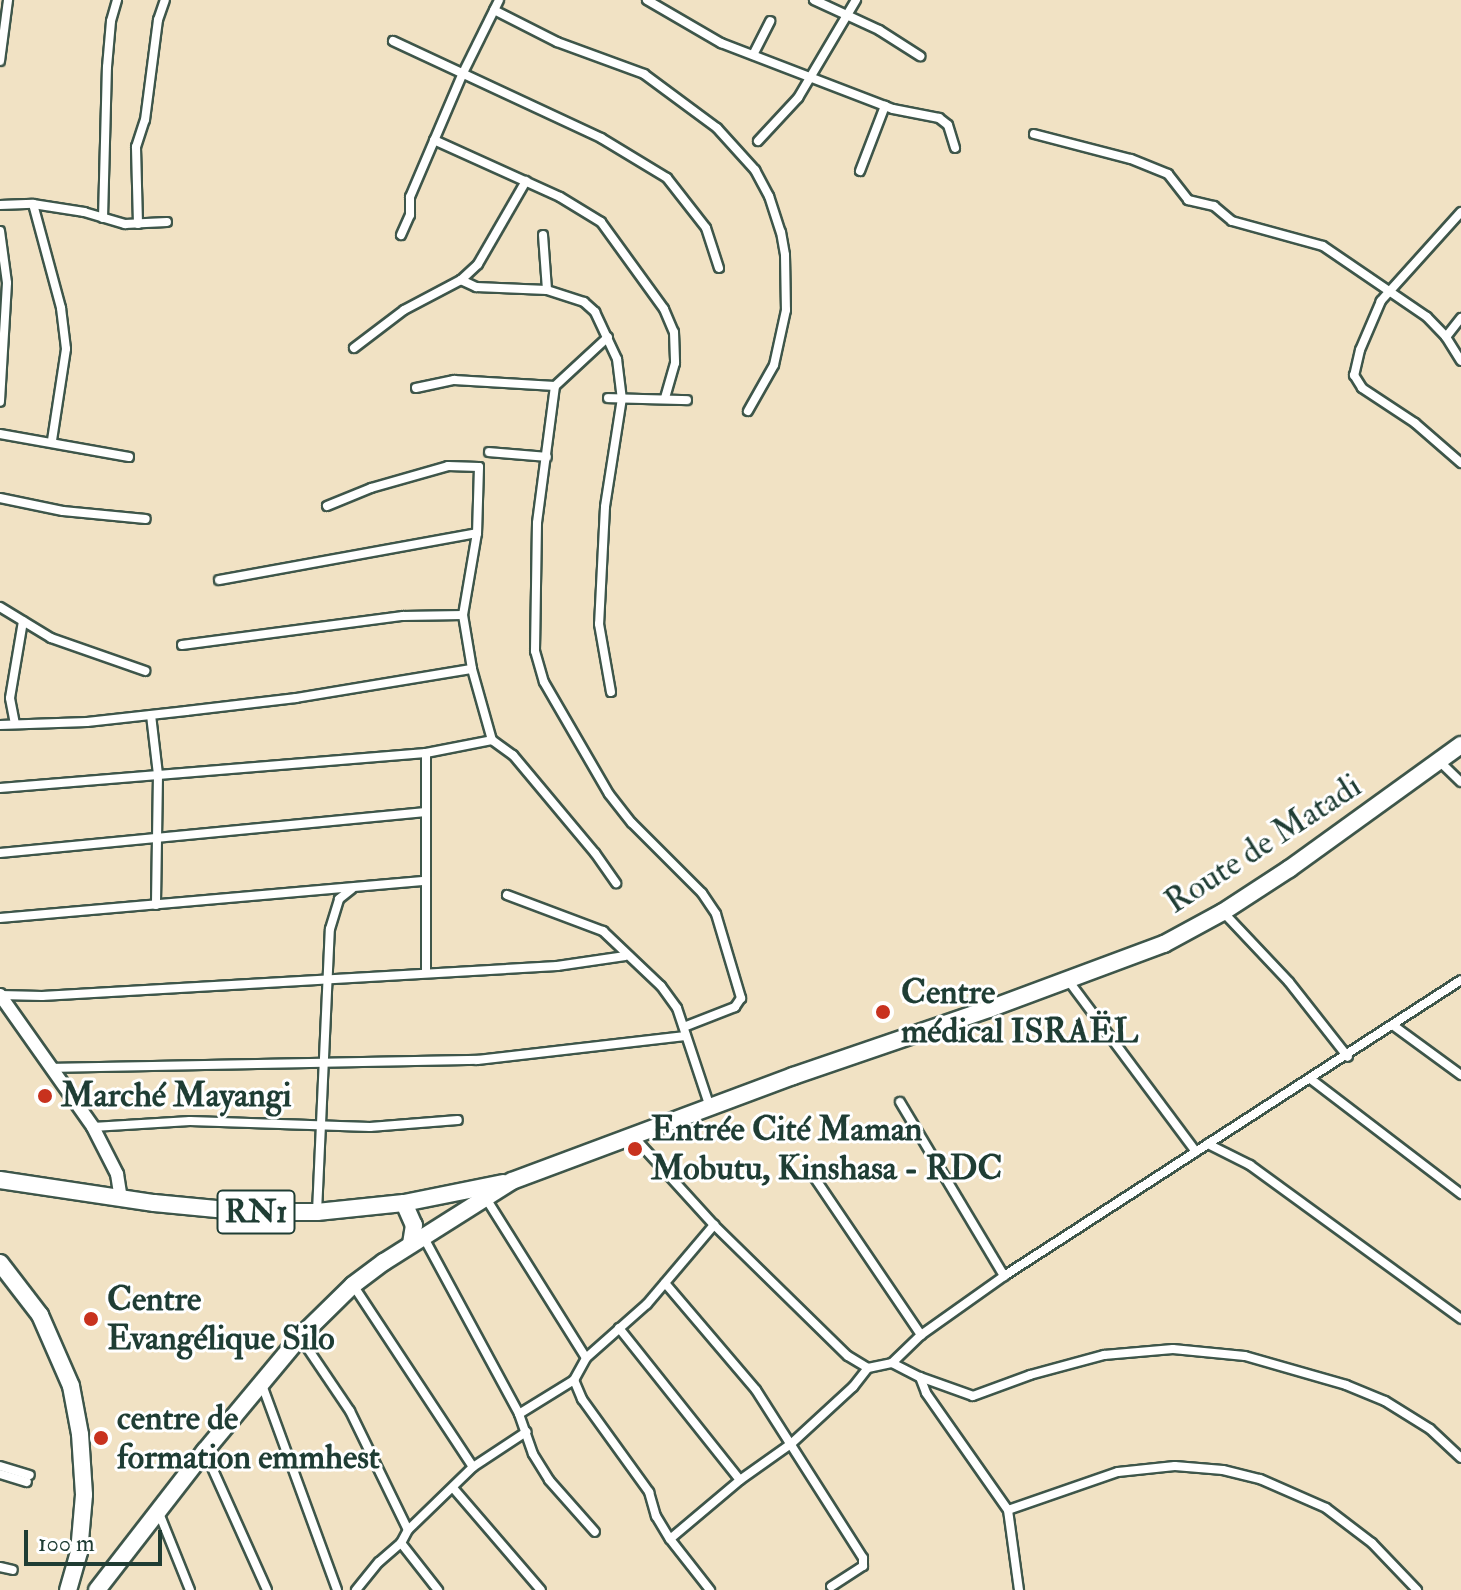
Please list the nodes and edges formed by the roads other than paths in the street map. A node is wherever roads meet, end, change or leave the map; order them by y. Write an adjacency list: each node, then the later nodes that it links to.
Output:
1 (8, 0): 14 (street)
2 (117, 0): 27 (street)
3 (165, 0): 29 (street)
4 (499, 0): 8 (street)
5 (647, 0): 12 (street)
6 (814, 0): 9 (street)
7 (856, 0): 9 (street)
8 (494, 10): 15 (street); 49 (street)
9 (846, 15): 13 (street); 16 (street)
10 (770, 21): 12 (street)
11 (393, 41): 15 (street)
12 (753, 55): 16 (street)
13 (920, 56)
14 (0, 61)
15 (463, 73): 19 (street); 33 (street)
16 (811, 78): 17 (street); 20 (street)
17 (885, 106): 21 (street); 22 (street)
18 (1034, 134): 35 (street)
19 (434, 140): 23 (street); 31 (street)
20 (758, 141)
21 (955, 148)
22 (860, 171)
23 (526, 181): 34 (street); 46 (street)
24 (33, 204): 25 (street); 27 (street); 51 (street)
25 (0, 205)
26 (1461, 212): 35 (street)
27 (103, 218): 29 (street)
28 (167, 222): 29 (street)
29 (138, 224)
30 (0, 231): 48 (street)
31 (401, 235)
32 (543, 235): 36 (street)
33 (719, 268)
34 (461, 280): 36 (street); 40 (street)
35 (1389, 289): 39 (street); 55 (street)
36 (547, 290): 38 (street)
37 (1461, 318): 39 (street)
38 (608, 337): 42 (street); 45 (street)
39 (1446, 337): 41 (street)
40 (354, 348)
41 (1461, 361)
42 (555, 386): 43 (street); 54 (street)
43 (416, 388)
44 (608, 398): 45 (street)
45 (622, 398): 46 (street); 67 (street)
46 (665, 399): 47 (street)
47 (687, 400)
48 (0, 402)
49 (748, 411)
50 (0, 434): 51 (street)
51 (52, 441): 53 (street)
52 (489, 452): 54 (street)
53 (129, 457)
54 (547, 457): 95 (street)
55 (1461, 463)
56 (0, 498): 58 (street)
57 (327, 506): 59 (street)
58 (146, 519)
59 (477, 533): 60 (street); 62 (street)
60 (219, 580)
61 (0, 607): 63 (street)
62 (463, 615): 64 (street); 65 (street)
63 (23, 621): 66 (street); 69 (street)
64 (182, 645)
65 (472, 669): 68 (street); 71 (street)
66 (145, 671)
67 (611, 692)
68 (151, 715): 69 (street); 75 (street)
69 (15, 724): 70 (street)
70 (0, 725)
71 (492, 740): 73 (street); 82 (street)
72 (1461, 745): 74 (highway, Route de Matadi / RN1)
73 (426, 753): 75 (street); 78 (street)
74 (1439, 761): 76 (street); 86 (highway, Route de Matadi / RN1)
75 (158, 775): 77 (street); 79 (street)
76 (1461, 782)
77 (0, 788)
78 (423, 812): 79 (street); 81 (street)
79 (156, 841): 80 (street); 85 (street)
80 (0, 853)
81 (425, 881): 83 (street); 89 (street)
82 (616, 883)
83 (356, 887): 85 (street); 90 (street)
84 (507, 895): 88 (street)
85 (156, 905): 87 (street)
86 (1223, 912): 91 (highway, Route de Matadi / RN1); 96 (street)
87 (0, 918)
88 (625, 956): 89 (street); 95 (street)
89 (426, 973): 90 (street)
90 (328, 978): 93 (street); 97 (street)
91 (1068, 980): 102 (highway, Route de Matadi / RN1); 108 (street)
92 (1461, 980): 94 (street)
93 (0, 995): 98 (street)
94 (1394, 1026): 96 (street); 99 (street)
95 (685, 1031): 97 (street); 102 (street)
96 (1348, 1057): 100 (street)
97 (324, 1064): 98 (street); 104 (street)
98 (50, 1068): 105 (street)
99 (1461, 1075)
100 (1312, 1080): 107 (street); 112 (street)
101 (900, 1102): 120 (street)
102 (710, 1109): 106 (highway, Route de Matadi / RN1)
103 (458, 1120): 104 (street)
104 (321, 1126): 105 (street); 116 (street)
105 (93, 1127): 113 (street)
106 (633, 1136): 111 (highway, Route de Matadi / RN1); 117 (street)
107 (1208, 1144): 108 (street); 123 (street)
108 (1196, 1152): 120 (street)
109 (808, 1168): 125 (street)
110 (0, 1180): 113 (highway, RN1)
111 (512, 1181): 114 (highway, Route de Matadi); 115 (highway, RN1)
112 (1461, 1194)
113 (121, 1199): 116 (highway, RN1)
114 (487, 1200): 118 (highway, Route de Matadi); 127 (street)
115 (404, 1203): 116 (highway, RN1); 118 (highway)
116 (317, 1212)
117 (714, 1225): 121 (street); 129 (street)
118 (417, 1240): 122 (highway, Route de Matadi); 133 (street)
119 (0, 1263): 153 (highway)
120 (1004, 1276): 125 (street)
121 (665, 1283): 124 (street); 135 (street)
122 (353, 1285): 126 (highway, Route de Matadi); 139 (street)
123 (1461, 1319)
124 (619, 1328): 127 (street); 141 (street)
125 (921, 1335): 128 (street)
126 (300, 1337): 132 (highway, Route de Matadi); 145 (street)
127 (586, 1358): 131 (street)
128 (892, 1363): 129 (street); 130 (street)
129 (868, 1368): 135 (street)
130 (920, 1377): 137 (street); 143 (street)
131 (574, 1380): 133 (street); 147 (street)
132 (261, 1382): 136 (highway, Route de Matadi); 156 (street)
133 (519, 1414): 134 (street)
134 (526, 1432): 139 (street); 146 (street)
135 (792, 1443): 141 (street); 152 (street)
136 (205, 1451): 144 (highway, Route de Matadi); 155 (street)
137 (1461, 1458)
138 (0, 1466): 140 (street)
139 (473, 1467): 142 (street)
140 (0, 1474)
141 (740, 1480): 147 (street)
142 (454, 1489): 145 (street); 159 (street)
143 (1008, 1510): 161 (street); 162 (street)
144 (159, 1511): 151 (highway, Route de Matadi); 154 (street)
145 (408, 1530): 148 (street)
146 (595, 1532)
147 (670, 1539): 160 (street)
148 (401, 1543): 157 (street); 158 (street)
149 (0, 1567): 150 (street)
150 (13, 1570)
151 (105, 1586)
152 (831, 1587)
153 (68, 1590)
154 (190, 1590)
155 (267, 1590)
156 (337, 1590)
157 (356, 1590)
158 (438, 1590)
159 (541, 1590)
160 (710, 1590)
161 (1019, 1590)
162 (1417, 1590)

